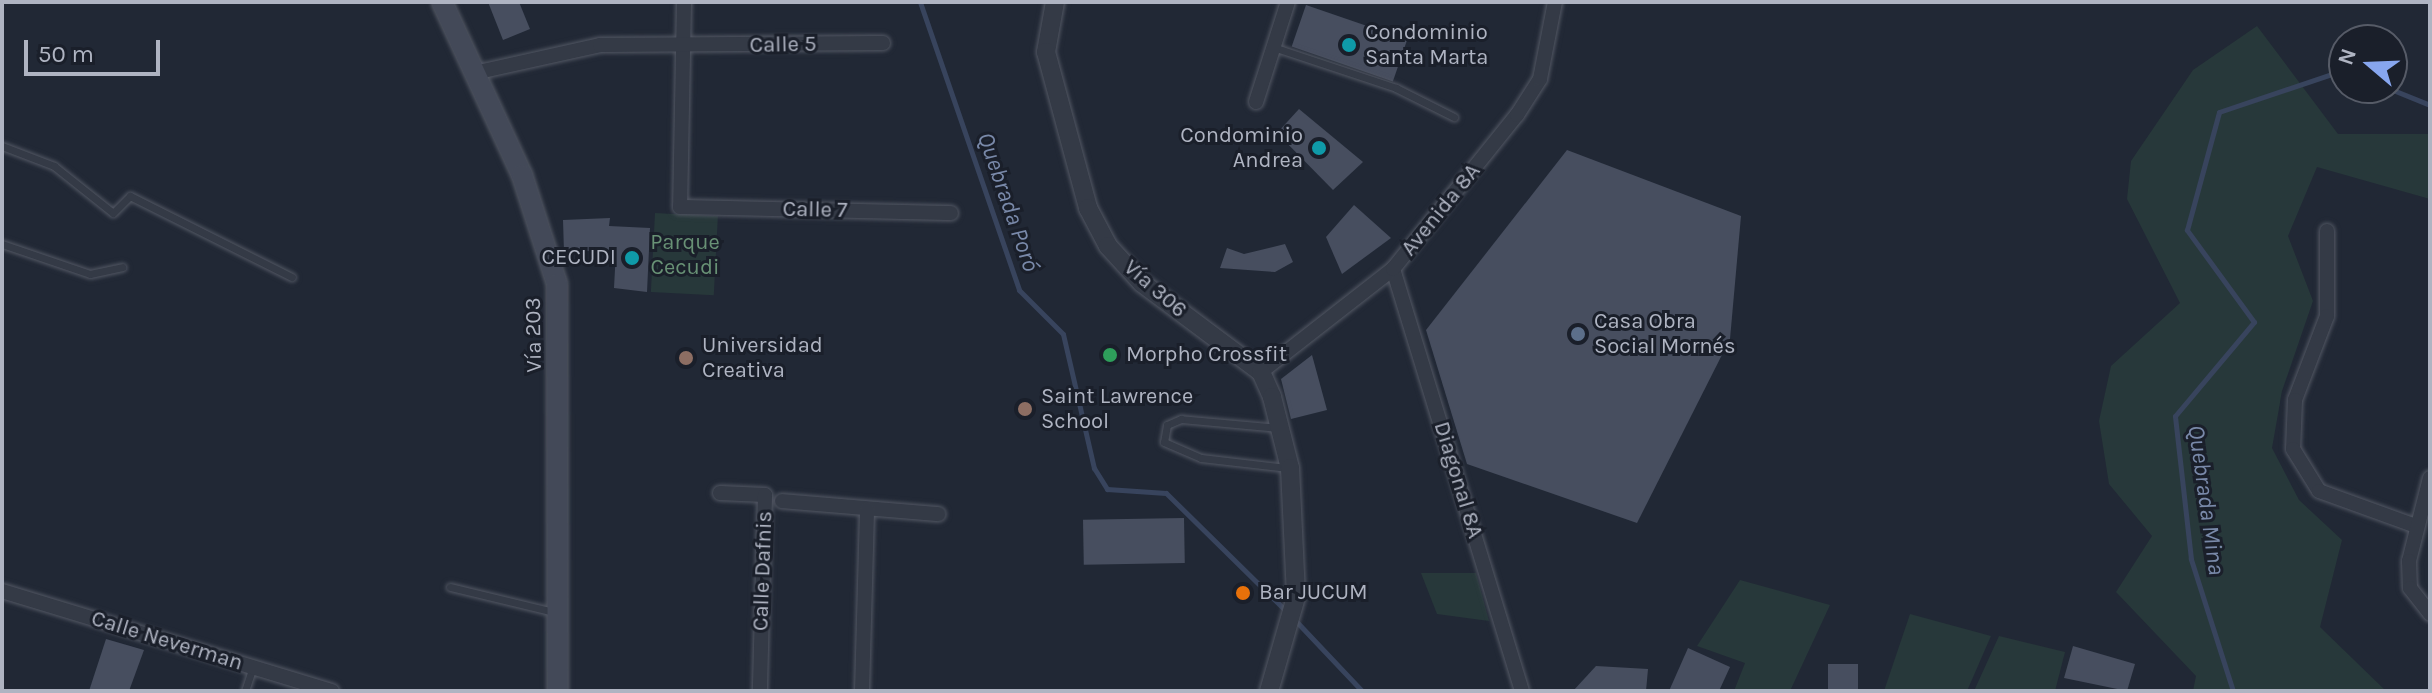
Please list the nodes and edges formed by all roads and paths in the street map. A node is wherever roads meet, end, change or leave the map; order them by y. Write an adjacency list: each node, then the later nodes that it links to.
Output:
1 (442, 2): 9 (main road, Vía 203)
2 (684, 2): 7 (street)
3 (1055, 2): 19 (street, Vía 306)
4 (1288, 2): 8 (street)
5 (1555, 2): 17 (street, Avenida 8A)
6 (883, 43): 7 (street, Calle 5)
7 (683, 47): 9 (street, Calle 5); 13 (street, Calle 7)
8 (1273, 47): 10 (street); 11 (lane)
9 (474, 73): 30 (main road, Vía 203)
10 (1256, 102)
11 (1454, 117)
12 (2, 146): 18 (lane)
13 (951, 213)
14 (2327, 231): 27 (street)
15 (2, 244): 16 (lane)
16 (122, 267)
17 (1393, 269): 19 (street, Avenida 8A); 39 (street, Diagonal 8A)
18 (292, 277)
19 (1261, 372): 20 (street)
20 (1281, 429): 21 (street); 21 (lane)
21 (1290, 468): 38 (street)
22 (2430, 478): 27 (street)
23 (720, 493): 36 (street, Calle Dafnis)
24 (782, 501): 25 (street)
25 (867, 509): 26 (street); 37 (street)
26 (938, 514)
27 (2413, 525): 31 (street)
28 (450, 587): 30 (lane)
29 (2, 591): 32 (street, Calle Neverman)
30 (556, 612): 35 (main road, Vía 203)
31 (2430, 614)
32 (253, 667): 33 (lane); 34 (street, Calle Neverman)
33 (245, 691)
34 (332, 691)
35 (558, 691)
36 (760, 691)
37 (862, 691)
38 (1269, 691)
39 (1522, 691)

